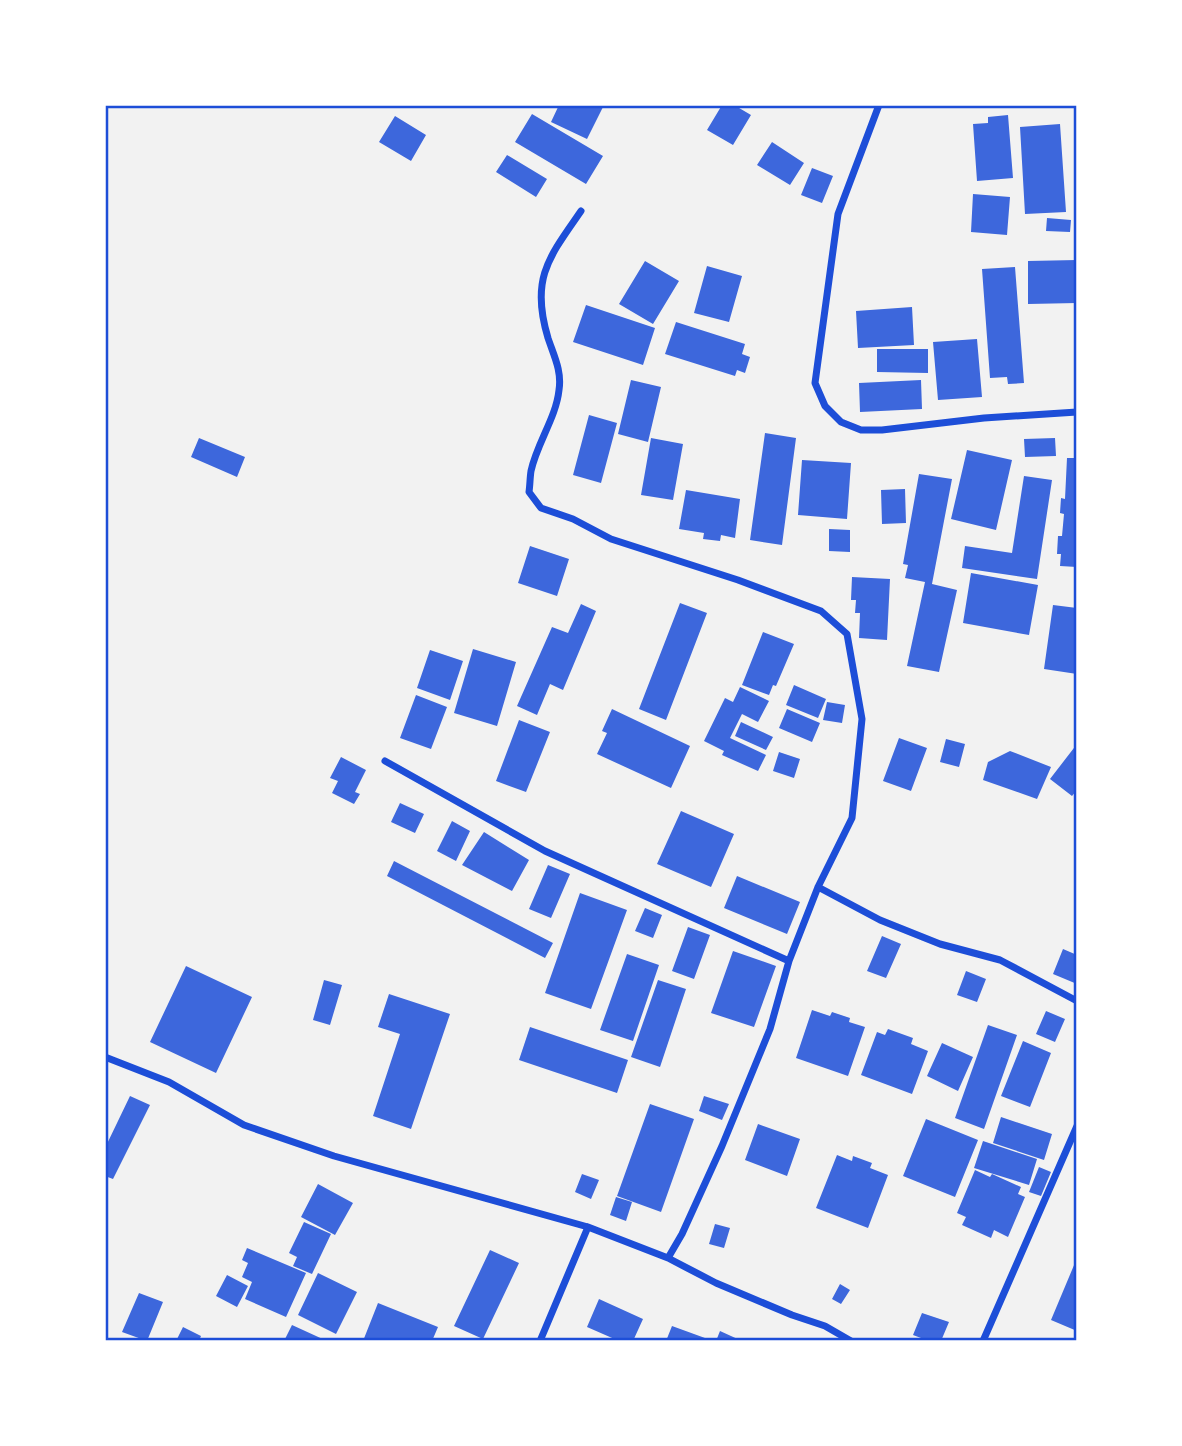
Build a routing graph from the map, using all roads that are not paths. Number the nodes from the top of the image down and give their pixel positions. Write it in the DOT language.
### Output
graph roads {
  1 [pos="879,105"];
  2 [pos="581,211"];
  3 [pos="1077,412"];
  4 [pos="385,761"];
  5 [pos="818,887"];
  6 [pos="789,961"];
  7 [pos="1077,1001"];
  8 [pos="105,1057"];
  9 [pos="1077,1126"];
  10 [pos="588,1227"];
  11 [pos="667,1258"];
  12 [pos="540,1341"];
  13 [pos="851,1341"];
  14 [pos="983,1341"];
  1 -- 3 [label="street"];
  2 -- 5 [label="street"];
  4 -- 6 [label="street"];
  5 -- 6 [label="street"];
  5 -- 7 [label="street"];
  6 -- 11 [label="street"];
  8 -- 10 [label="street"];
  9 -- 14 [label="street"];
  10 -- 11 [label="street"];
  10 -- 12 [label="street"];
  11 -- 13 [label="street"];
}
